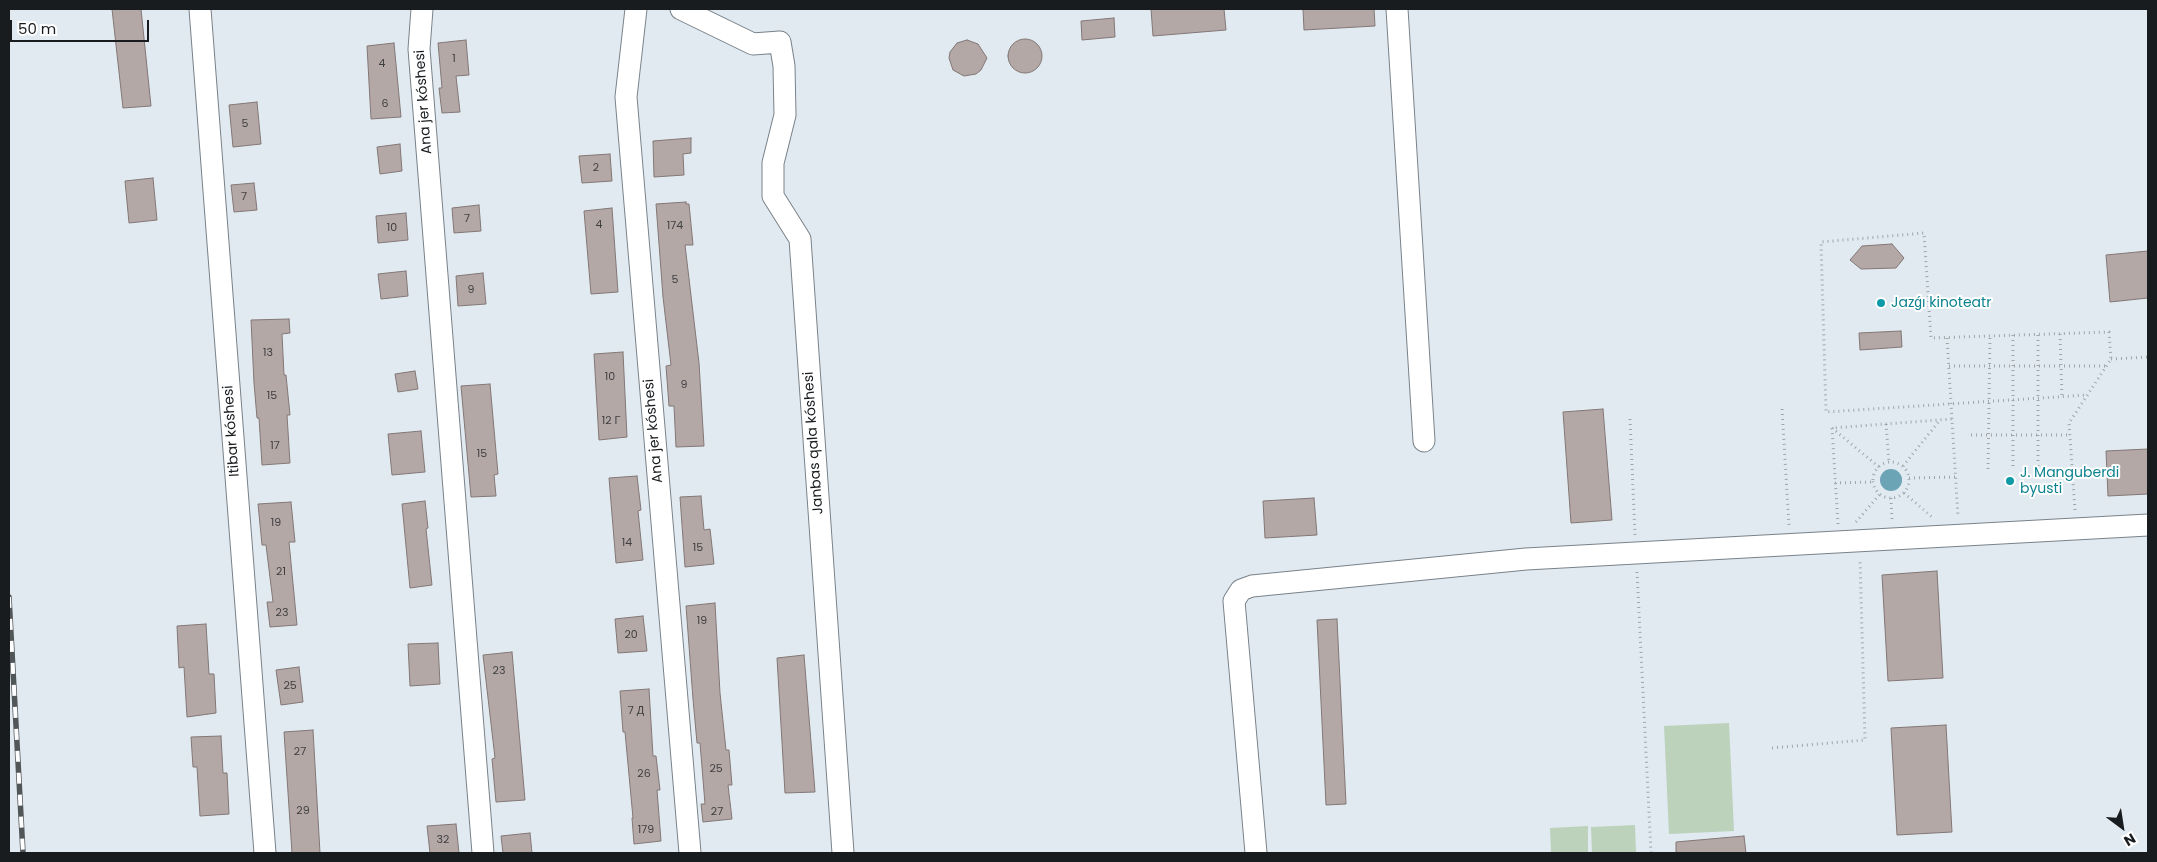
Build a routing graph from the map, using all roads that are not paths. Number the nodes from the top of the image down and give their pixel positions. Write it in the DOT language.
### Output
graph roads {
  1 [pos="200,9"];
  2 [pos="422,9"];
  3 [pos="636,9"];
  4 [pos="681,9"];
  5 [pos="1397,9"];
  6 [pos="1424,441"];
  7 [pos="2148,525"];
  8 [pos="265,853"];
  9 [pos="483,853"];
  10 [pos="690,853"];
  11 [pos="843,853"];
  12 [pos="1256,853"];
  1 -- 8 [label="street, Itibar kóshesi"];
  2 -- 9 [label="street, Ana jer kóshesi"];
  3 -- 10 [label="street, Ana jer kóshesi"];
  4 -- 11 [label="street, Janbas qala kóshesi"];
  5 -- 6 [label="street"];
  7 -- 12 [label="street"];
}
